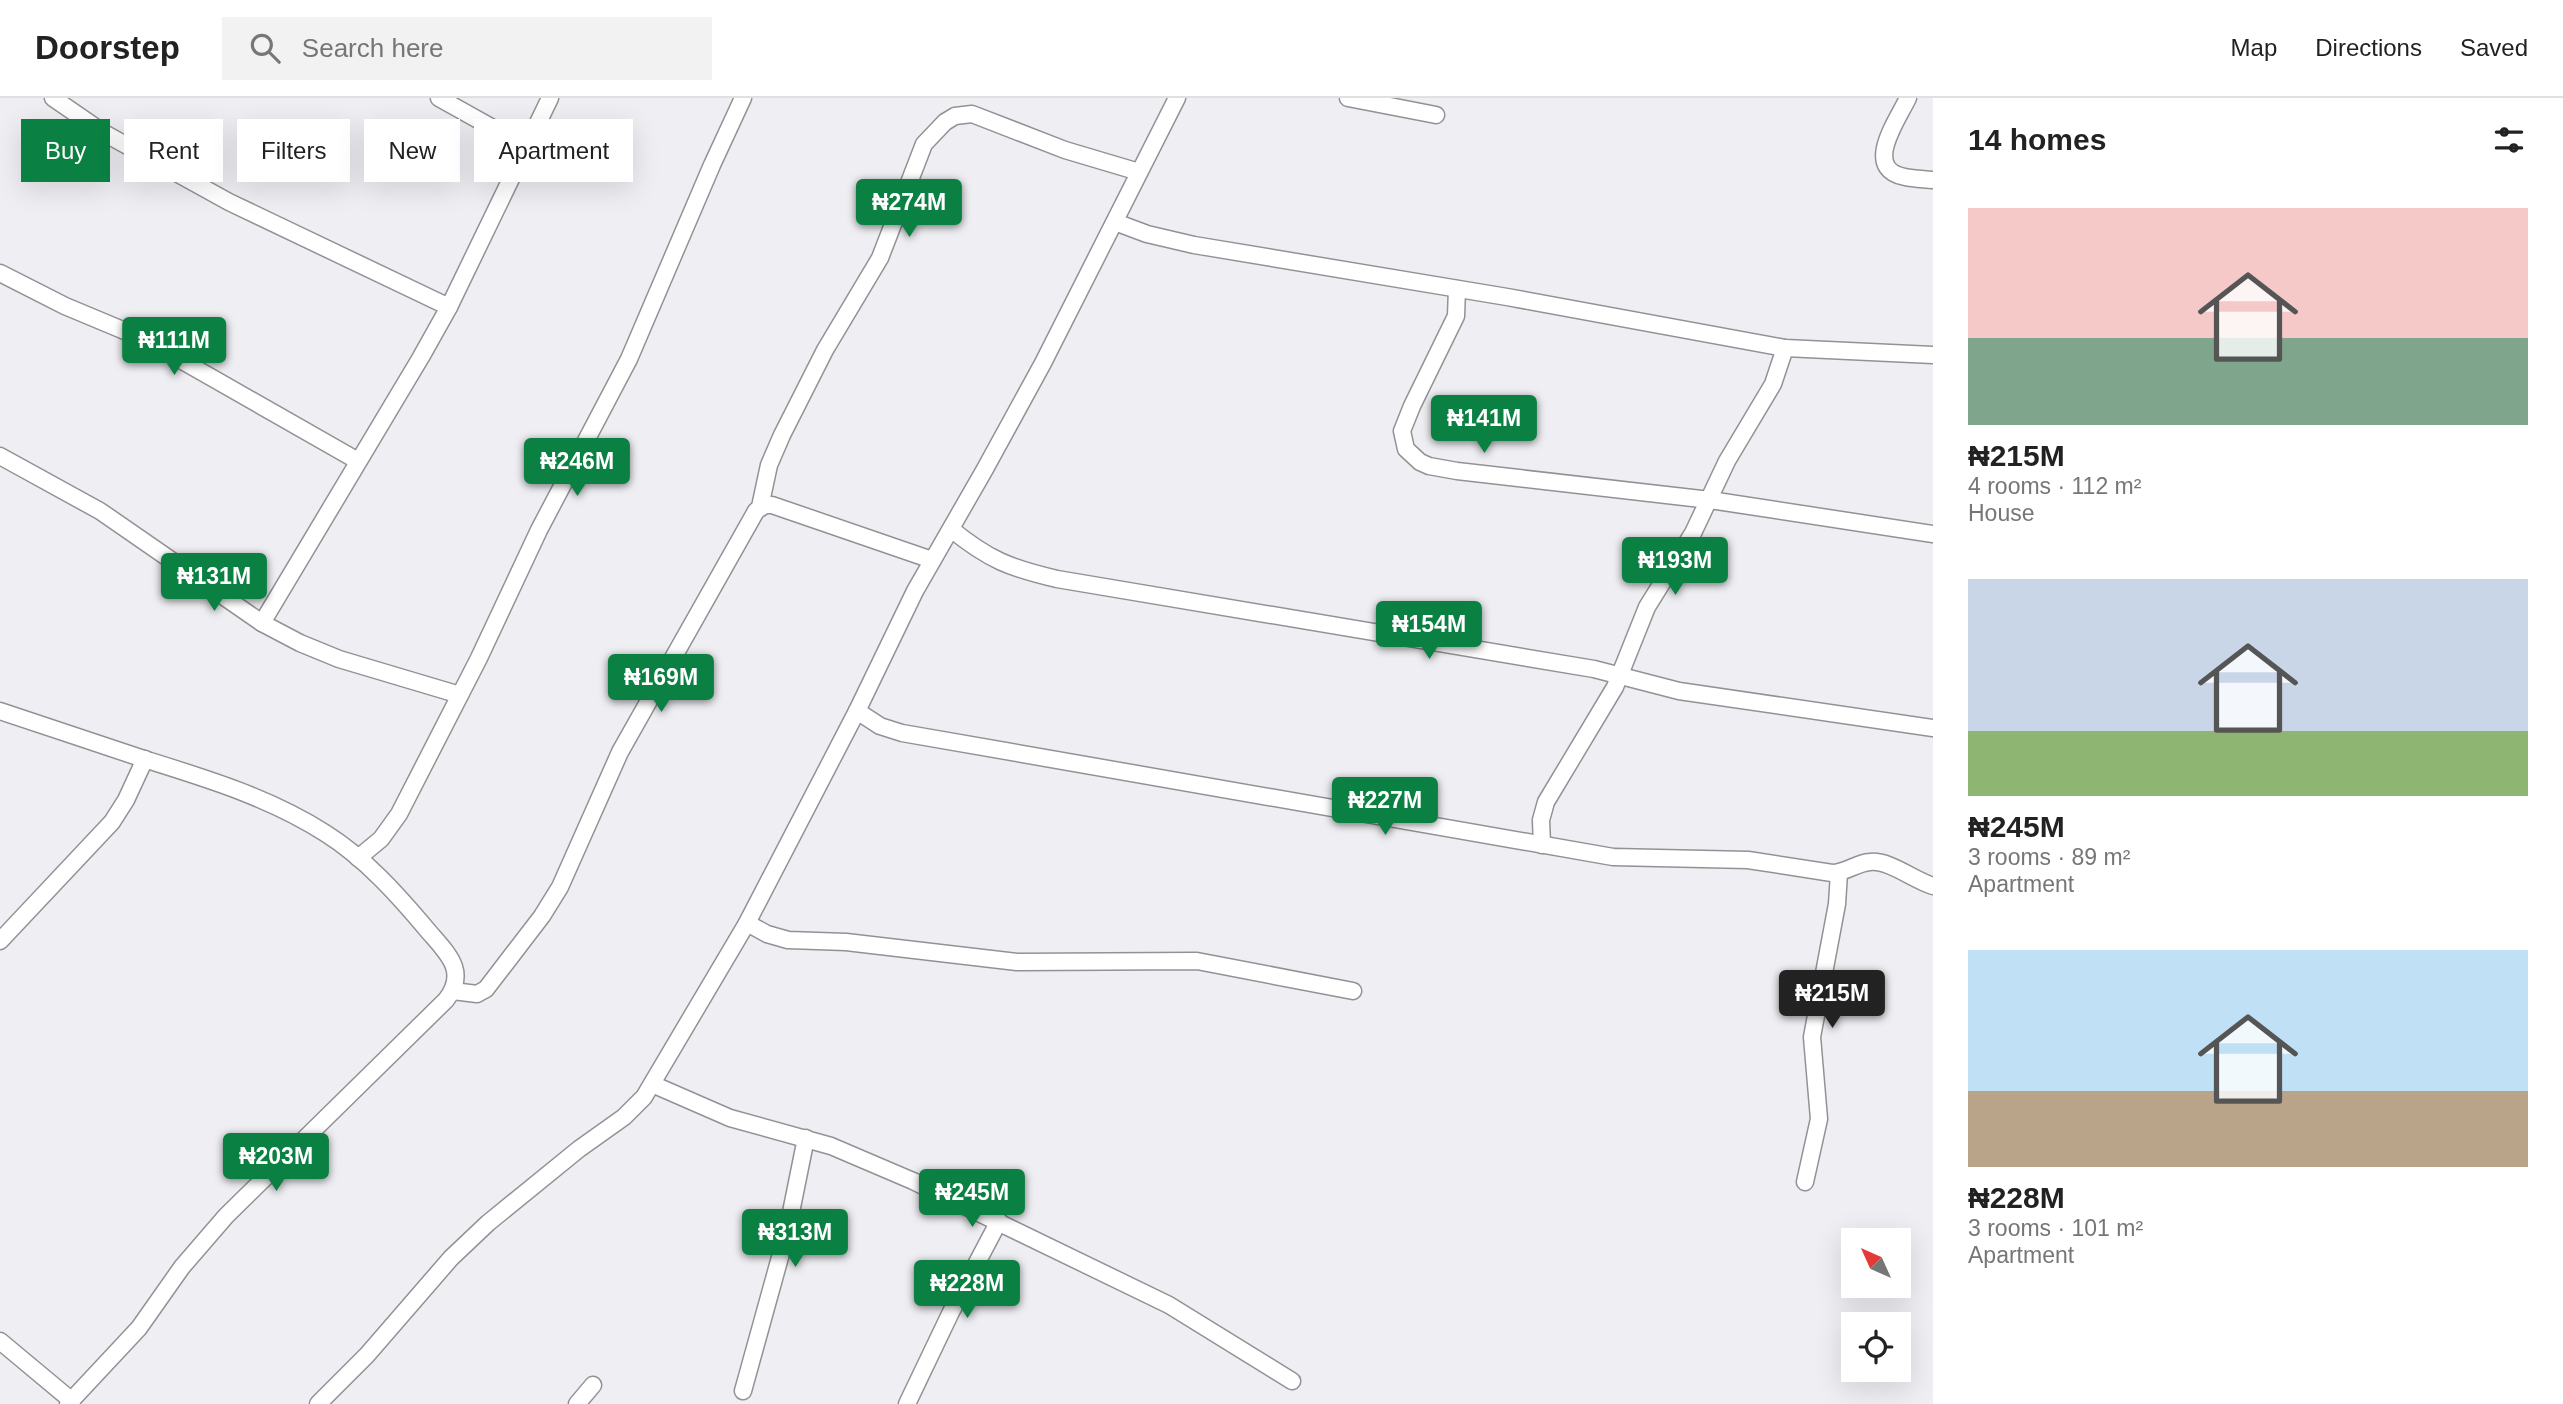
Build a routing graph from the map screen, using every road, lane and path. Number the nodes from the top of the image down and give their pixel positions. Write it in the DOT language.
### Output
graph roads {
  1 [pos="53,98"];
  2 [pos="439,98"];
  3 [pos="550,98"];
  4 [pos="743,98"];
  5 [pos="1177,98"];
  6 [pos="1348,98"];
  7 [pos="1908,98"];
  8 [pos="1436,115"];
  9 [pos="477,119"];
  10 [pos="539,119"];
  11 [pos="1139,172"];
  12 [pos="1933,180"];
  13 [pos="508,182"];
  14 [pos="1115,222"];
  15 [pos="0,273"];
  16 [pos="1457,289"];
  17 [pos="449,307"];
  18 [pos="1785,348"];
  19 [pos="1933,355"];
  20 [pos="0,456"];
  21 [pos="358,461"];
  22 [pos="1710,500"];
  23 [pos="760,507"];
  24 [pos="951,529"];
  25 [pos="1933,534"];
  26 [pos="932,560"];
  27 [pos="262,623"];
  28 [pos="1620,676"];
  29 [pos="460,695"];
  30 [pos="858,710"];
  31 [pos="0,711"];
  32 [pos="1933,728"];
  33 [pos="145,759"];
  34 [pos="1542,845"];
  35 [pos="358,858"];
  36 [pos="1839,873"];
  37 [pos="1933,886"];
  38 [pos="747,923"];
  39 [pos="0,940"];
  40 [pos="453,991"];
  41 [pos="1353,991"];
  42 [pos="652,1084"];
  43 [pos="806,1138"];
  44 [pos="1805,1182"];
  45 [pos="999,1221"];
  46 [pos="0,1341"];
  47 [pos="1292,1381"];
  48 [pos="593,1385"];
  49 [pos="743,1391"];
  50 [pos="70,1402"];
  51 [pos="318,1404"];
  52 [pos="577,1404"];
  53 [pos="907,1404"];
  1 -- 17 [label="street"];
  2 -- 9 [label="street"];
  3 -- 10 [label="street"];
  4 -- 29 [label="street"];
  5 -- 11 [label="street"];
  6 -- 8 [label="street"];
  7 -- 12 [label="street"];
  11 -- 14 [label="street"];
  11 -- 23 [label="street"];
  13 -- 17 [label="street"];
  14 -- 16 [label="street"];
  14 -- 24 [label="street"];
  15 -- 21 [label="street"];
  16 -- 18 [label="street"];
  16 -- 22 [label="street"];
  17 -- 21 [label="street"];
  18 -- 19 [label="street"];
  18 -- 22 [label="street"];
  20 -- 27 [label="street"];
  21 -- 27 [label="street"];
  22 -- 25 [label="street"];
  22 -- 28 [label="street"];
  23 -- 26 [label="street"];
  23 -- 40 [label="street"];
  24 -- 26 [label="street"];
  24 -- 28 [label="street"];
  26 -- 30 [label="street"];
  27 -- 29 [label="street"];
  28 -- 32 [label="street"];
  28 -- 34 [label="street"];
  29 -- 35 [label="street"];
  30 -- 34 [label="street"];
  30 -- 38 [label="street"];
  31 -- 33 [label="street"];
  33 -- 35 [label="street"];
  33 -- 39 [label="street"];
  34 -- 36 [label="street"];
  35 -- 40 [label="street"];
  36 -- 37 [label="street"];
  36 -- 44 [label="street"];
  38 -- 41 [label="street"];
  38 -- 42 [label="street"];
  40 -- 50 [label="street"];
  42 -- 43 [label="street"];
  42 -- 51 [label="street"];
  43 -- 45 [label="street"];
  43 -- 49 [label="street"];
  45 -- 47 [label="street"];
  45 -- 53 [label="street"];
  46 -- 50 [label="street"];
  48 -- 52 [label="street"];
}
